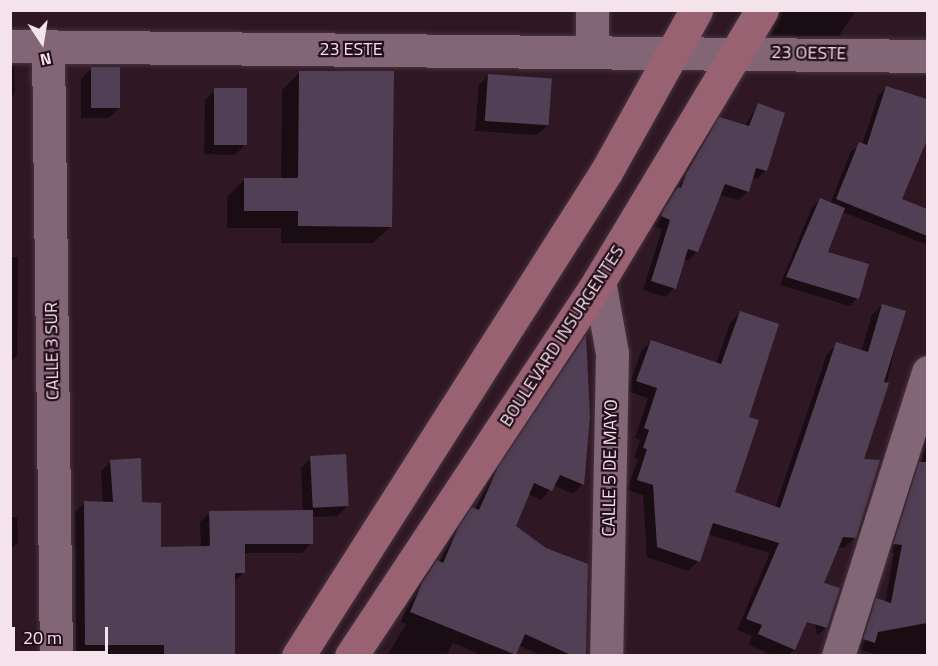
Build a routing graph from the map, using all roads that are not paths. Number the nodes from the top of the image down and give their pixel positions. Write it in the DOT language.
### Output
graph roads {
  1 [pos="592,10"];
  2 [pos="696,10"];
  3 [pos="762,10"];
  4 [pos="10,46"];
  5 [pos="48,47"];
  6 [pos="592,51"];
  7 [pos="681,52"];
  8 [pos="738,52"];
  9 [pos="927,56"];
  10 [pos="599,281"];
  11 [pos="927,372"];
  12 [pos="56,656"];
  13 [pos="298,656"];
  14 [pos="351,656"];
  15 [pos="606,656"];
  16 [pos="838,656"];
  1 -- 6 [label="street"];
  2 -- 7 [label="main road"];
  3 -- 8 [label="main road, BOULEVARD INSURGENTES"];
  4 -- 5 [label="street, 23 ESTE"];
  5 -- 6 [label="street, 23 ESTE"];
  5 -- 12 [label="street, CALLE 3 SUR"];
  6 -- 7 [label="street, 23 ESTE"];
  7 -- 8 [label="street, 23 OESTE"];
  7 -- 13 [label="main road"];
  8 -- 9 [label="street, 23 OESTE"];
  8 -- 10 [label="main road, BOULEVARD INSURGENTES"];
  10 -- 14 [label="main road, BOULEVARD INSURGENTES"];
  10 -- 15 [label="street, CALLE 5 DE MAYO"];
  11 -- 16 [label="street"];
}
